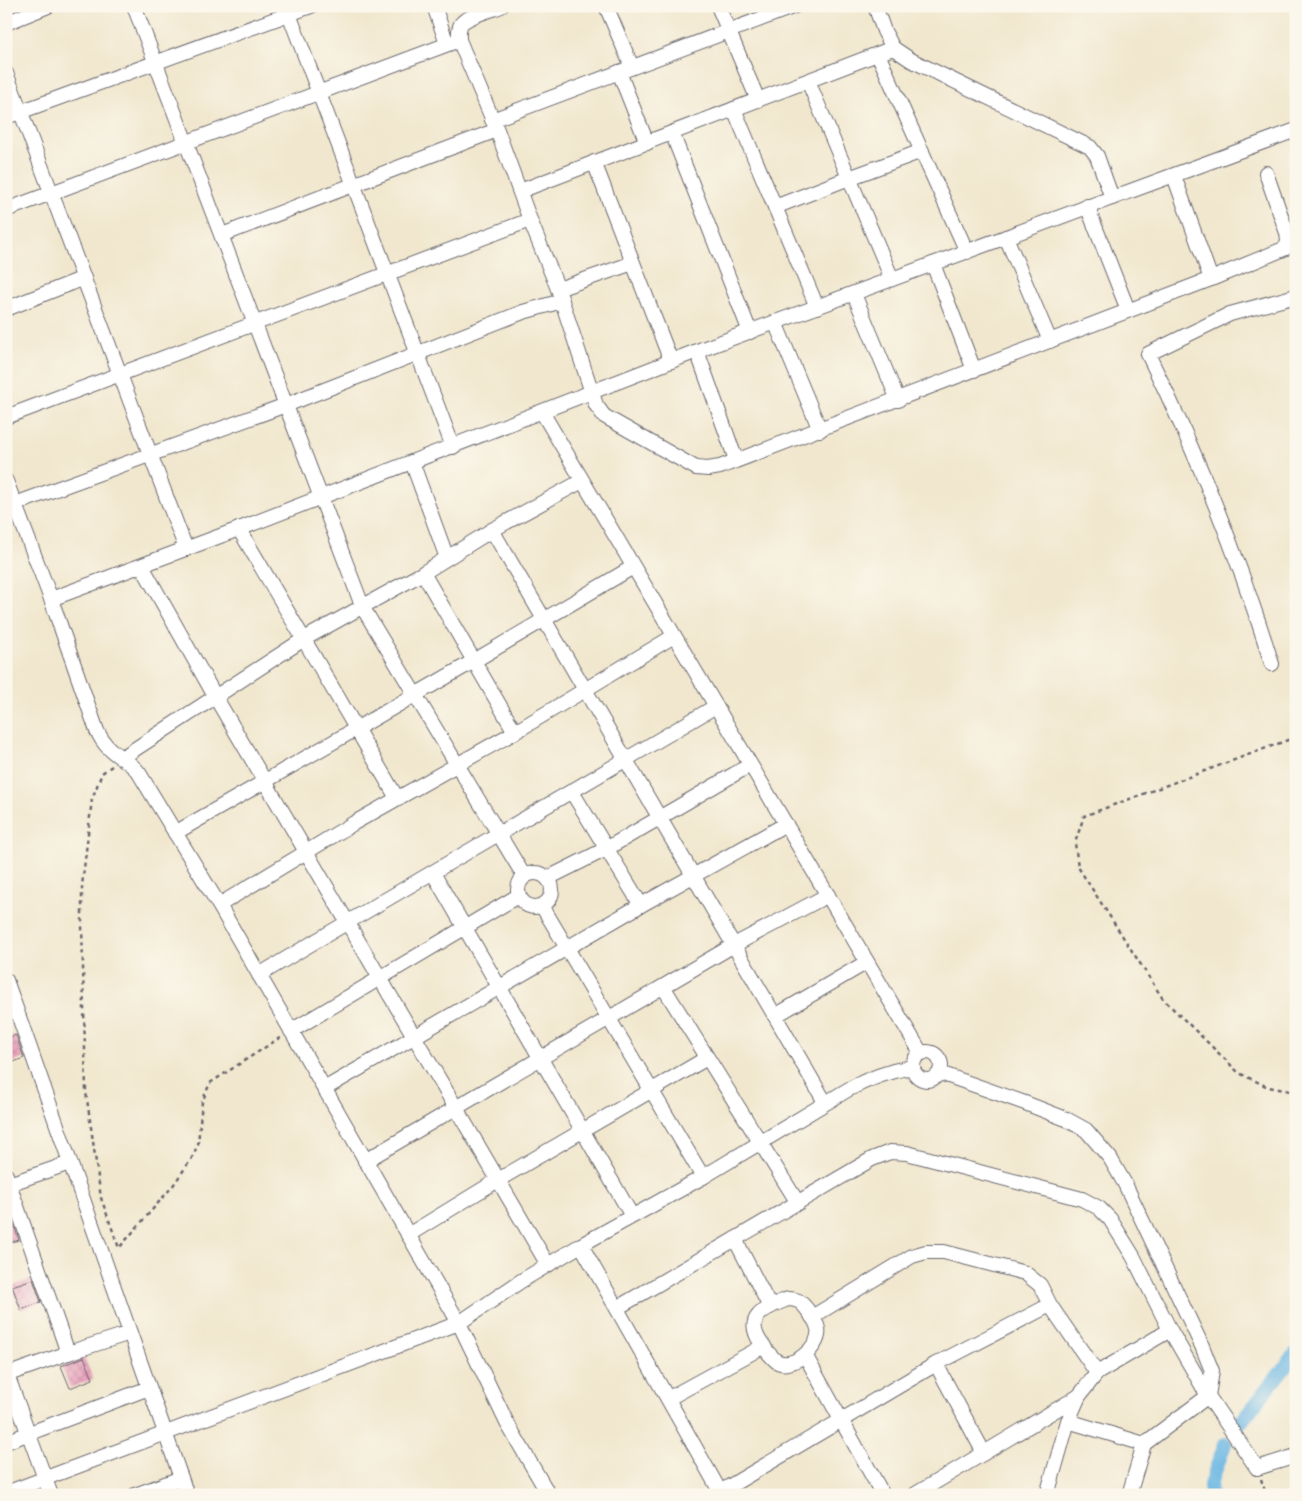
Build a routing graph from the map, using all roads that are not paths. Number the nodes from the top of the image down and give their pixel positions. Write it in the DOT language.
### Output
graph roads {
  1 [pos="48,6"];
  2 [pos="134,6"];
  3 [pos="311,6"];
  4 [pos="434,6"];
  5 [pos="501,6"];
  6 [pos="606,6"];
  7 [pos="718,6"];
  8 [pos="795,6"];
  9 [pos="875,6"];
  10 [pos="287,10"];
  11 [pos="6,23"];
  12 [pos="729,31"];
  13 [pos="453,42"];
  14 [pos="893,48"];
  15 [pos="878,54"];
  16 [pos="156,63"];
  17 [pos="626,70"];
  18 [pos="6,73"];
  19 [pos="808,81"];
  20 [pos="318,93"];
  21 [pos="758,100"];
  22 [pos="734,109"];
  23 [pos="21,112"];
  24 [pos="6,117"];
  25 [pos="495,125"];
  26 [pos="1296,130"];
  27 [pos="672,133"];
  28 [pos="186,142"];
  29 [pos="646,142"];
  30 [pos="922,152"];
  31 [pos="594,162"];
  32 [pos="1266,173"];
  33 [pos="1174,176"];
  34 [pos="849,178"];
  35 [pos="353,184"];
  36 [pos="520,191"];
  37 [pos="52,193"];
  38 [pos="1112,198"];
  39 [pos="1087,206"];
  40 [pos="775,207"];
  41 [pos="6,210"];
  42 [pos="530,220"];
  43 [pos="222,235"];
  44 [pos="1006,237"];
  45 [pos="967,252"];
  46 [pos="633,263"];
  47 [pos="933,264"];
  48 [pos="387,274"];
  49 [pos="84,278"];
  50 [pos="892,279"];
  51 [pos="1211,279"];
  52 [pos="854,294"];
  53 [pos="560,295"];
  54 [pos="1296,296"];
  55 [pos="817,307"];
  56 [pos="6,309"];
  57 [pos="1128,310"];
  58 [pos="775,322"];
  59 [pos="255,323"];
  60 [pos="750,332"];
  61 [pos="1050,341"];
  62 [pos="696,351"];
  63 [pos="417,354"];
  64 [pos="671,361"];
  65 [pos="974,370"];
  66 [pos="120,374"];
  67 [pos="592,392"];
  68 [pos="898,400"];
  69 [pos="286,405"];
  70 [pos="542,412"];
  71 [pos="6,417"];
  72 [pos="820,430"];
  73 [pos="453,447"];
  74 [pos="150,454"];
  75 [pos="736,460"];
  76 [pos="412,462"];
  77 [pos="6,481"];
  78 [pos="582,481"];
  79 [pos="321,497"];
  80 [pos="15,504"];
  81 [pos="239,529"];
  82 [pos="492,530"];
  83 [pos="186,548"];
  84 [pos="447,558"];
  85 [pos="142,566"];
  86 [pos="634,567"];
  87 [pos="423,573"];
  88 [pos="51,598"];
  89 [pos="363,608"];
  90 [pos="545,620"];
  91 [pos="674,636"];
  92 [pos="304,639"];
  93 [pos="474,661"];
  94 [pos="1272,664"];
  95 [pos="585,690"];
  96 [pos="415,694"];
  97 [pos="216,698"];
  98 [pos="716,706"];
  99 [pos="357,728"];
  100 [pos="516,732"];
  101 [pos="123,758"];
  102 [pos="626,760"];
  103 [pos="458,765"];
  104 [pos="750,765"];
  105 [pos="265,782"];
  106 [pos="572,792"];
  107 [pos="398,798"];
  108 [pos="660,818"];
  109 [pos="786,824"];
  110 [pos="175,833"];
  111 [pos="500,835"];
  112 [pos="606,848"];
  113 [pos="306,852"];
  114 [pos="433,873"];
  115 [pos="524,876"];
  116 [pos="694,876"];
  117 [pos="548,878"];
  118 [pos="518,896"];
  119 [pos="828,896"];
  120 [pos="219,905"];
  121 [pos="641,905"];
  122 [pos="542,906"];
  123 [pos="347,922"];
  124 [pos="465,927"];
  125 [pos="734,945"];
  126 [pos="567,948"];
  127 [pos="867,962"];
  128 [pos="259,975"];
  129 [pos="380,977"];
  130 [pos="6,980"];
  131 [pos="500,987"];
  132 [pos="664,988"];
  133 [pos="775,1016"];
  134 [pos="608,1018"];
  135 [pos="291,1031"];
  136 [pos="414,1036"];
  137 [pos="921,1053"];
  138 [pos="541,1058"];
  139 [pos="707,1058"];
  140 [pos="912,1067"];
  141 [pos="940,1073"];
  142 [pos="324,1089"];
  143 [pos="651,1090"];
  144 [pos="825,1102"];
  145 [pos="456,1108"];
  146 [pos="582,1130"];
  147 [pos="760,1143"];
  148 [pos="365,1161"];
  149 [pos="70,1163"];
  150 [pos="703,1177"];
  151 [pos="498,1180"];
  152 [pos="7,1182"];
  153 [pos="798,1203"];
  154 [pos="632,1216"];
  155 [pos="408,1235"];
  156 [pos="735,1239"];
  157 [pos="581,1245"];
  158 [pos="548,1265"];
  159 [pos="1050,1305"];
  160 [pos="770,1307"];
  161 [pos="617,1308"];
  162 [pos="812,1317"];
  163 [pos="459,1323"];
  164 [pos="1170,1330"];
  165 [pos="130,1333"];
  166 [pos="764,1346"];
  167 [pos="68,1353"];
  168 [pos="806,1355"];
  169 [pos="936,1364"];
  170 [pos="1097,1373"];
  171 [pos="7,1374"];
  172 [pos="149,1388"];
  173 [pos="1079,1396"];
  174 [pos="1208,1396"];
  175 [pos="668,1398"];
  176 [pos="842,1421"];
  177 [pos="1068,1421"];
  178 [pos="29,1433"];
  179 [pos="166,1434"];
  180 [pos="6,1442"];
  181 [pos="1144,1444"];
  182 [pos="984,1453"];
  183 [pos="1296,1456"];
  184 [pos="180,1478"];
  185 [pos="46,1479"];
  186 [pos="6,1493"];
  187 [pos="719,1494"];
  188 [pos="51,1495"];
  189 [pos="135,1495"];
  190 [pos="187,1495"];
  191 [pos="549,1495"];
  192 [pos="884,1495"];
  193 [pos="914,1495"];
  194 [pos="1047,1495"];
  195 [pos="1129,1495"];
  1 -- 11 [label="street"];
  2 -- 16 [label="street"];
  3 -- 10 [label="street"];
  4 -- 13 [label="street"];
  5 -- 13 [label="street"];
  6 -- 17 [label="street"];
  7 -- 12 [label="street"];
  8 -- 12 [label="street"];
  9 -- 14 [label="street"];
  10 -- 16 [label="street"];
  10 -- 20 [label="street"];
  12 -- 17 [label="street"];
  12 -- 21 [label="street"];
  13 -- 20 [label="street"];
  13 -- 25 [label="street"];
  14 -- 15 [label="street"];
  14 -- 38 [label="street"];
  15 -- 19 [label="street"];
  15 -- 30 [label="street"];
  16 -- 23 [label="street"];
  16 -- 28 [label="street"];
  17 -- 25 [label="street"];
  17 -- 29 [label="street"];
  18 -- 23 [label="street"];
  19 -- 21 [label="street"];
  19 -- 34 [label="street"];
  20 -- 28 [label="street"];
  20 -- 35 [label="street"];
  21 -- 22 [label="street"];
  22 -- 27 [label="street"];
  22 -- 40 [label="street"];
  23 -- 24 [label="street"];
  23 -- 37 [label="street"];
  25 -- 35 [label="street"];
  25 -- 36 [label="street"];
  26 -- 33 [label="street"];
  27 -- 29 [label="street"];
  27 -- 60 [label="street"];
  28 -- 37 [label="street"];
  28 -- 43 [label="street"];
  29 -- 31 [label="street"];
  30 -- 34 [label="street"];
  30 -- 45 [label="street"];
  31 -- 36 [label="street"];
  31 -- 46 [label="street"];
  32 -- 51 [label="street"];
  33 -- 38 [label="street"];
  33 -- 51 [label="street"];
  34 -- 40 [label="street"];
  34 -- 50 [label="street"];
  35 -- 43 [label="street"];
  35 -- 48 [label="street"];
  36 -- 42 [label="street"];
  37 -- 41 [label="street"];
  37 -- 49 [label="street"];
  38 -- 39 [label="street"];
  39 -- 44 [label="street"];
  39 -- 57 [label="street"];
  40 -- 55 [label="street"];
  42 -- 48 [label="street"];
  42 -- 53 [label="street"];
  43 -- 59 [label="street"];
  44 -- 45 [label="street"];
  44 -- 61 [label="street"];
  45 -- 47 [label="street"];
  46 -- 53 [label="street"];
  46 -- 64 [label="street"];
  47 -- 50 [label="street"];
  47 -- 65 [label="street"];
  48 -- 59 [label="street"];
  48 -- 63 [label="street"];
  49 -- 56 [label="street"];
  49 -- 66 [label="street"];
  50 -- 52 [label="street"];
  51 -- 57 [label="street"];
  52 -- 55 [label="street"];
  52 -- 68 [label="street"];
  53 -- 63 [label="street"];
  53 -- 67 [label="street"];
  54 -- 94 [label="street"];
  55 -- 58 [label="street"];
  57 -- 61 [label="street"];
  58 -- 60 [label="street"];
  58 -- 72 [label="street"];
  59 -- 66 [label="street"];
  59 -- 69 [label="street"];
  60 -- 62 [label="street"];
  61 -- 65 [label="street"];
  62 -- 64 [label="street"];
  62 -- 75 [label="street"];
  63 -- 69 [label="street"];
  63 -- 73 [label="street"];
  64 -- 67 [label="street"];
  65 -- 68 [label="street"];
  66 -- 71 [label="street"];
  66 -- 74 [label="street"];
  67 -- 70 [label="street"];
  67 -- 75 [label="street"];
  68 -- 72 [label="street"];
  69 -- 74 [label="street"];
  69 -- 79 [label="street"];
  70 -- 73 [label="street"];
  70 -- 78 [label="street"];
  72 -- 75 [label="street"];
  73 -- 76 [label="street"];
  74 -- 80 [label="street"];
  74 -- 83 [label="street"];
  76 -- 79 [label="street"];
  76 -- 84 [label="street"];
  77 -- 80 [label="street"];
  78 -- 82 [label="street"];
  78 -- 86 [label="street"];
  79 -- 81 [label="street"];
  79 -- 89 [label="street"];
  80 -- 88 [label="street"];
  81 -- 83 [label="street"];
  81 -- 92 [label="street"];
  82 -- 84 [label="street"];
  82 -- 90 [label="street"];
  83 -- 85 [label="street"];
  84 -- 87 [label="street"];
  85 -- 88 [label="street"];
  85 -- 97 [label="street"];
  86 -- 90 [label="street"];
  86 -- 91 [label="street"];
  87 -- 89 [label="street"];
  87 -- 93 [label="street"];
  88 -- 101 [label="street"];
  89 -- 92 [label="street"];
  89 -- 96 [label="street"];
  90 -- 93 [label="street"];
  90 -- 95 [label="street"];
  91 -- 95 [label="street"];
  91 -- 98 [label="street"];
  92 -- 97 [label="street"];
  92 -- 99 [label="street"];
  93 -- 96 [label="street"];
  93 -- 100 [label="street"];
  95 -- 100 [label="street"];
  95 -- 102 [label="street"];
  96 -- 99 [label="street"];
  96 -- 103 [label="street"];
  97 -- 101 [label="street"];
  97 -- 105 [label="street"];
  98 -- 102 [label="street"];
  98 -- 104 [label="street"];
  99 -- 105 [label="street"];
  99 -- 107 [label="street"];
  100 -- 103 [label="street"];
  101 -- 110 [label="street"];
  102 -- 106 [label="street"];
  102 -- 108 [label="street"];
  103 -- 107 [label="street"];
  103 -- 111 [label="street"];
  104 -- 108 [label="street"];
  104 -- 109 [label="street"];
  105 -- 110 [label="street"];
  105 -- 113 [label="street"];
  106 -- 111 [label="street"];
  106 -- 112 [label="street"];
  107 -- 113 [label="street"];
  108 -- 112 [label="street"];
  108 -- 116 [label="street"];
  109 -- 116 [label="street"];
  109 -- 119 [label="street"];
  110 -- 120 [label="street"];
  111 -- 114 [label="street"];
  111 -- 115 [label="street"];
  112 -- 117 [label="street"];
  112 -- 121 [label="street"];
  113 -- 120 [label="street"];
  113 -- 123 [label="street"];
  114 -- 123 [label="street"];
  114 -- 124 [label="street"];
  115 -- 117 [label="street"];
  115 -- 118 [label="street"];
  116 -- 121 [label="street"];
  116 -- 125 [label="street"];
  117 -- 122 [label="street"];
  118 -- 122 [label="street"];
  118 -- 124 [label="street"];
  119 -- 125 [label="street"];
  119 -- 127 [label="street"];
  120 -- 128 [label="street"];
  121 -- 126 [label="street"];
  122 -- 126 [label="street"];
  123 -- 128 [label="street"];
  123 -- 129 [label="street"];
  124 -- 129 [label="street"];
  124 -- 131 [label="street"];
  125 -- 132 [label="street"];
  125 -- 133 [label="street"];
  126 -- 131 [label="street"];
  126 -- 134 [label="street"];
  127 -- 133 [label="street"];
  127 -- 137 [label="street"];
  128 -- 135 [label="street"];
  129 -- 135 [label="street"];
  129 -- 136 [label="street"];
  130 -- 149 [label="street"];
  131 -- 136 [label="street"];
  131 -- 138 [label="street"];
  132 -- 134 [label="street"];
  132 -- 139 [label="street"];
  133 -- 144 [label="street"];
  134 -- 138 [label="street"];
  134 -- 143 [label="street"];
  135 -- 142 [label="street"];
  136 -- 142 [label="street"];
  136 -- 145 [label="street"];
  137 -- 140 [label="street"];
  137 -- 141 [label="street"];
  138 -- 145 [label="street"];
  138 -- 146 [label="street"];
  139 -- 143 [label="street"];
  139 -- 147 [label="street"];
  140 -- 141 [label="street"];
  140 -- 144 [label="street"];
  141 -- 174 [label="street"];
  142 -- 148 [label="street"];
  143 -- 146 [label="street"];
  143 -- 150 [label="street"];
  144 -- 147 [label="street"];
  145 -- 148 [label="street"];
  145 -- 151 [label="street"];
  146 -- 151 [label="street"];
  146 -- 154 [label="street"];
  147 -- 150 [label="street"];
  147 -- 153 [label="street"];
  148 -- 155 [label="street"];
  149 -- 152 [label="street"];
  149 -- 165 [label="street"];
  150 -- 154 [label="street"];
  151 -- 155 [label="street"];
  151 -- 158 [label="street"];
  152 -- 167 [label="street"];
  153 -- 156 [label="street"];
  153 -- 164 [label="street"];
  154 -- 157 [label="street"];
  155 -- 163 [label="street"];
  156 -- 160 [label="street"];
  156 -- 161 [label="street"];
  157 -- 158 [label="street"];
  157 -- 161 [label="street"];
  158 -- 163 [label="street"];
  159 -- 162 [label="street"];
  159 -- 169 [label="street"];
  159 -- 170 [label="street"];
  160 -- 162 [label="street"];
  160 -- 166 [label="street"];
  161 -- 175 [label="street"];
  162 -- 168 [label="street"];
  163 -- 179 [label="street"];
  163 -- 191 [label="street"];
  164 -- 170 [label="street"];
  164 -- 174 [label="street"];
  165 -- 167 [label="street"];
  165 -- 172 [label="street"];
  166 -- 168 [label="street"];
  166 -- 175 [label="street"];
  167 -- 171 [label="street"];
  168 -- 176 [label="street"];
  169 -- 176 [label="street"];
  169 -- 182 [label="street"];
  170 -- 173 [label="street"];
  171 -- 178 [label="street"];
  172 -- 178 [label="street"];
  172 -- 179 [label="street"];
  173 -- 177 [label="street"];
  173 -- 182 [label="street"];
  174 -- 181 [label="street"];
  174 -- 183 [label="street"];
  175 -- 187 [label="street"];
  176 -- 187 [label="street"];
  176 -- 192 [label="street"];
  177 -- 181 [label="street"];
  177 -- 194 [label="street"];
  178 -- 180 [label="street"];
  178 -- 185 [label="street"];
  179 -- 184 [label="street"];
  179 -- 185 [label="street"];
  181 -- 195 [label="street"];
  182 -- 193 [label="street"];
  184 -- 189 [label="street"];
  184 -- 190 [label="street"];
  185 -- 186 [label="street"];
  185 -- 188 [label="street"];
}
